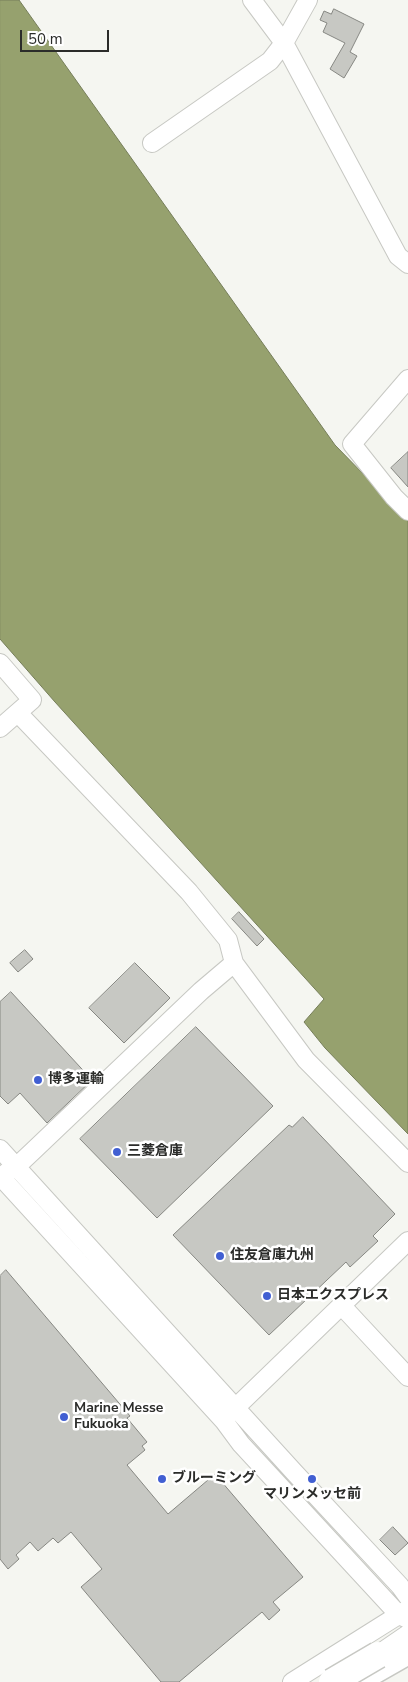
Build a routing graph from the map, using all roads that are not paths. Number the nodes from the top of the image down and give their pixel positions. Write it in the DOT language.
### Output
graph roads {
  1 [pos="252,0"];
  2 [pos="308,0"];
  3 [pos="284,43"];
  4 [pos="152,144"];
  5 [pos="408,264"];
  6 [pos="408,379"];
  7 [pos="408,511"];
  8 [pos="0,663"];
  9 [pos="18,713"];
  10 [pos="0,728"];
  11 [pos="234,962"];
  12 [pos="0,1150"];
  13 [pos="408,1163"];
  14 [pos="16,1166"];
  15 [pos="0,1176"];
  16 [pos="408,1241"];
  17 [pos="341,1305"];
  18 [pos="408,1377"];
  19 [pos="236,1406"];
  20 [pos="224,1421"];
  21 [pos="408,1597"];
  22 [pos="406,1625"];
  23 [pos="408,1634"];
  24 [pos="408,1651"];
  25 [pos="292,1682"];
  26 [pos="332,1682"];
  27 [pos="336,1682"];
  28 [pos="355,1682"];
  1 -- 3 [label="street"];
  2 -- 3 [label="street"];
  3 -- 4 [label="street"];
  3 -- 5 [label="street"];
  6 -- 7 [label="street"];
  8 -- 9 [label="street"];
  9 -- 10 [label="street"];
  9 -- 11 [label="street"];
  11 -- 13 [label="street"];
  11 -- 14 [label="street"];
  12 -- 14 [label="street"];
  14 -- 15 [label="street"];
  14 -- 19 [label="street"];
  15 -- 20 [label="street"];
  16 -- 17 [label="street"];
  17 -- 18 [label="street"];
  17 -- 19 [label="street"];
  19 -- 20 [label="street"];
  19 -- 21 [label="street"];
  20 -- 22 [label="street"];
  22 -- 25 [label="street"];
  22 -- 26 [label="highway, bridge"];
  23 -- 27 [label="street"];
  24 -- 28 [label="highway"];
}
